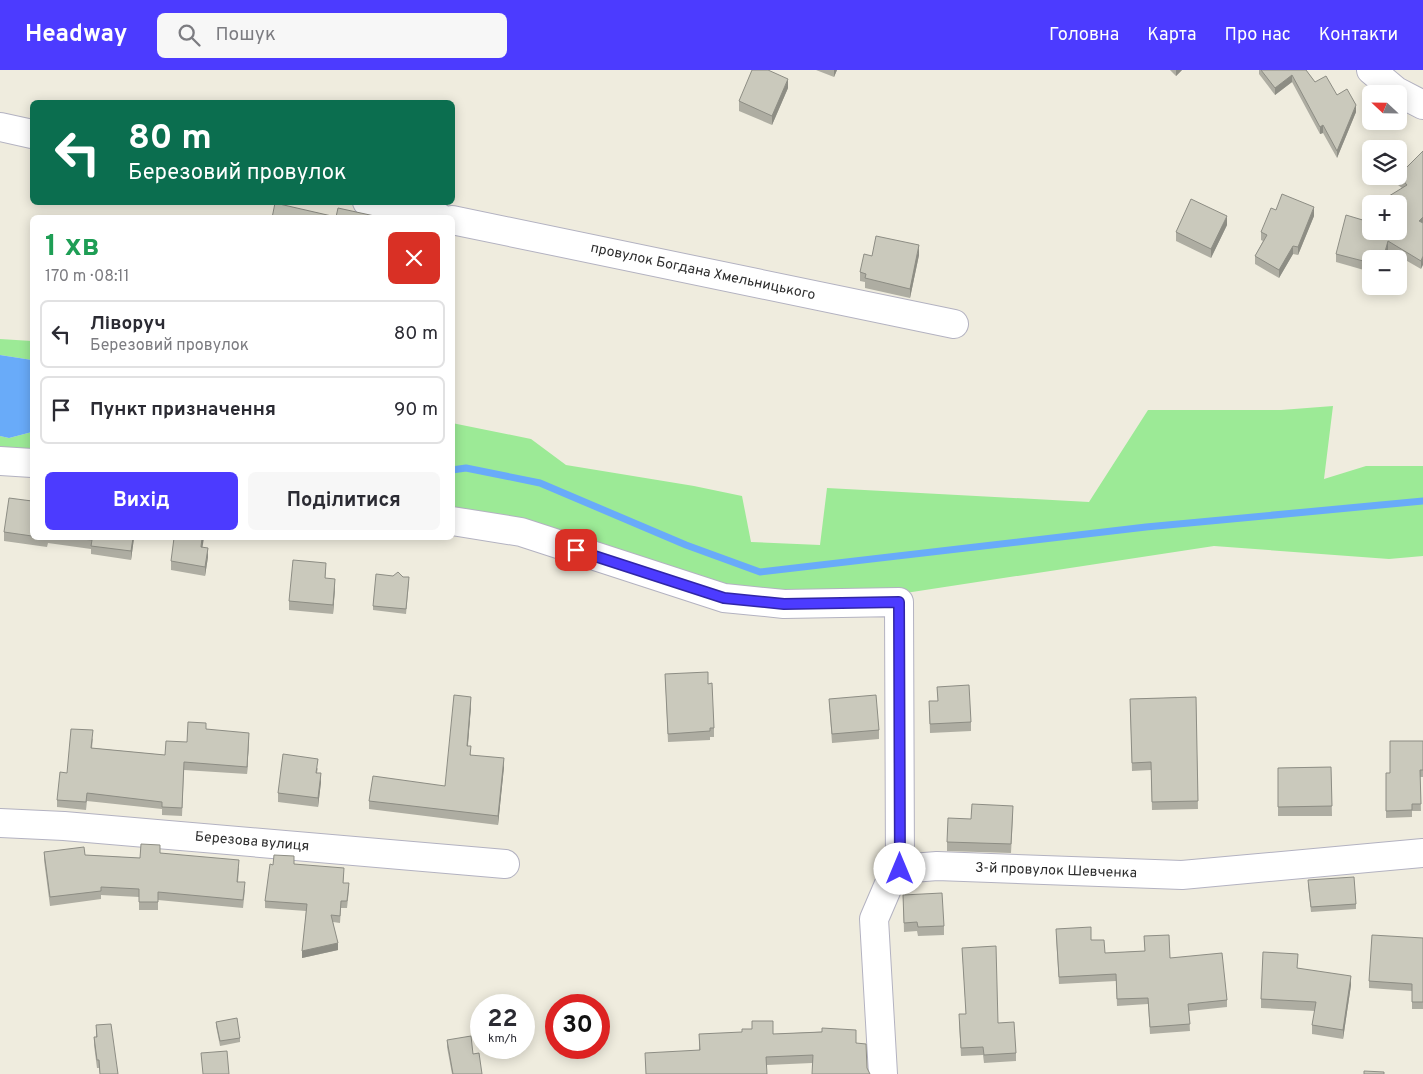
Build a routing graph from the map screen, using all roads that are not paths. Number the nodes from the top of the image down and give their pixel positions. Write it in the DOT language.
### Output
graph roads {
  1 [pos="1371,70"];
  2 [pos="1423,105"];
  3 [pos="0,127"];
  4 [pos="30,134"];
  5 [pos="381,205"];
  6 [pos="426,215"];
  7 [pos="455,221"];
  8 [pos="954,324"];
  9 [pos="0,461"];
  10 [pos="30,464"];
  11 [pos="455,521"];
  12 [pos="0,823"];
  13 [pos="1423,853"];
  14 [pos="505,864"];
  15 [pos="900,869"];
  16 [pos="883,1074"];
  1 -- 2 [label="street"];
  3 -- 4 [label="street"];
  5 -- 6 [label="street"];
  7 -- 8 [label="street, провулок Богдана Хмельницького"];
  9 -- 10 [label="street"];
  11 -- 15 [label="street"];
  12 -- 14 [label="street, Березова вулиця"];
  13 -- 15 [label="street, 3-й провулок Шевченка"];
  15 -- 16 [label="street"];
}
